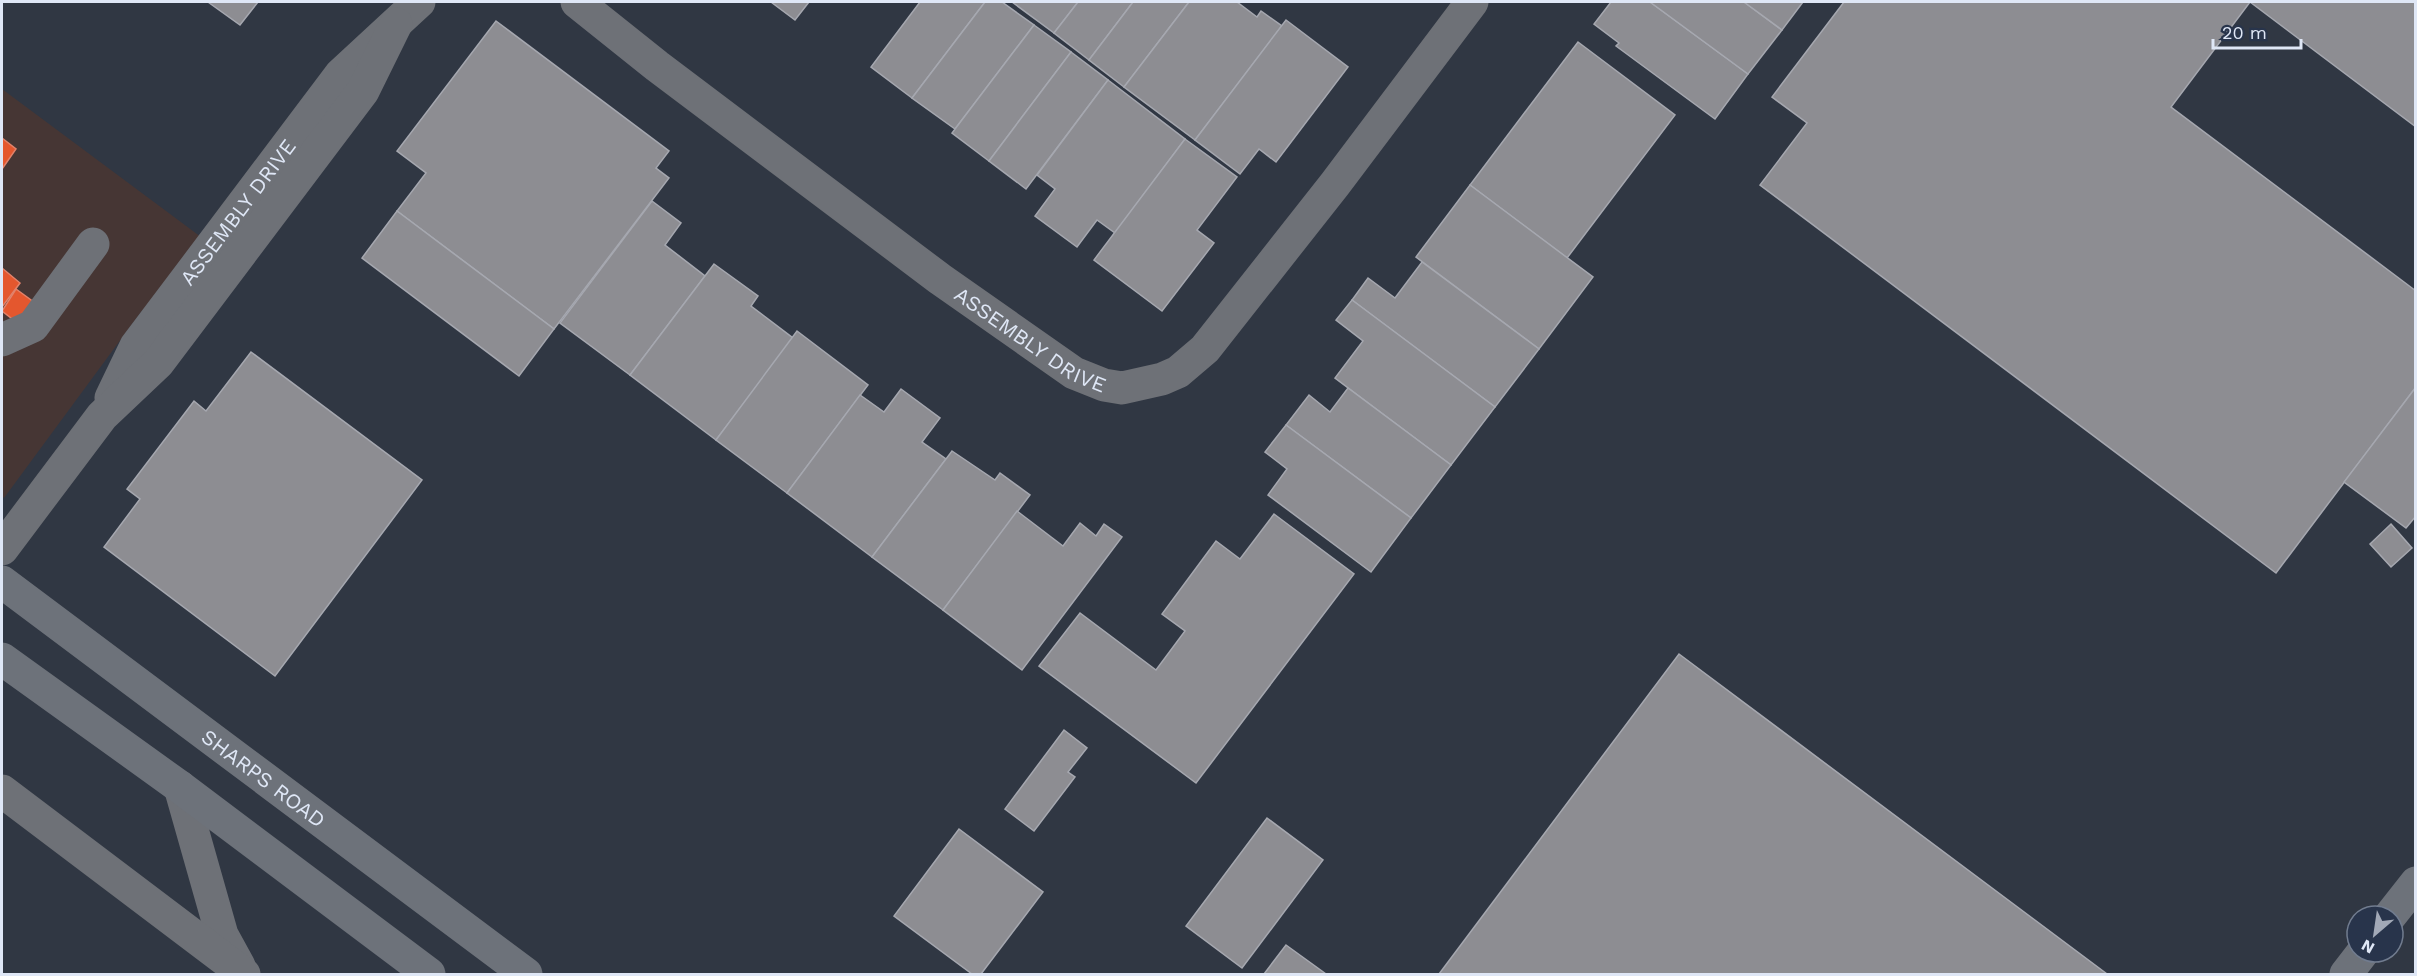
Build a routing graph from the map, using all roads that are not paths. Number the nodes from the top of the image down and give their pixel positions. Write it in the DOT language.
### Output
graph roads {
  1 [pos="419,2"];
  2 [pos="577,2"];
  3 [pos="1466,4"];
  4 [pos="2,332"];
  5 [pos="2,340"];
  6 [pos="2,549"];
  7 [pos="2,582"];
  8 [pos="2,659"];
  9 [pos="180,787"];
  10 [pos="2,791"];
  11 [pos="2415,882"];
  12 [pos="2399,904"];
  13 [pos="243,974"];
  14 [pos="429,975"];
  15 [pos="526,975"];
  1 -- 6 [label="street, ASSEMBLY DRIVE"];
  2 -- 3 [label="street, ASSEMBLY DRIVE"];
  4 -- 5 [label="street"];
  7 -- 15 [label="main road, SHARPS ROAD"];
  8 -- 9 [label="main road"];
  9 -- 13 [label="street"];
  9 -- 14 [label="main road"];
  10 -- 13 [label="street"];
  11 -- 12 [label="main road"];
}
